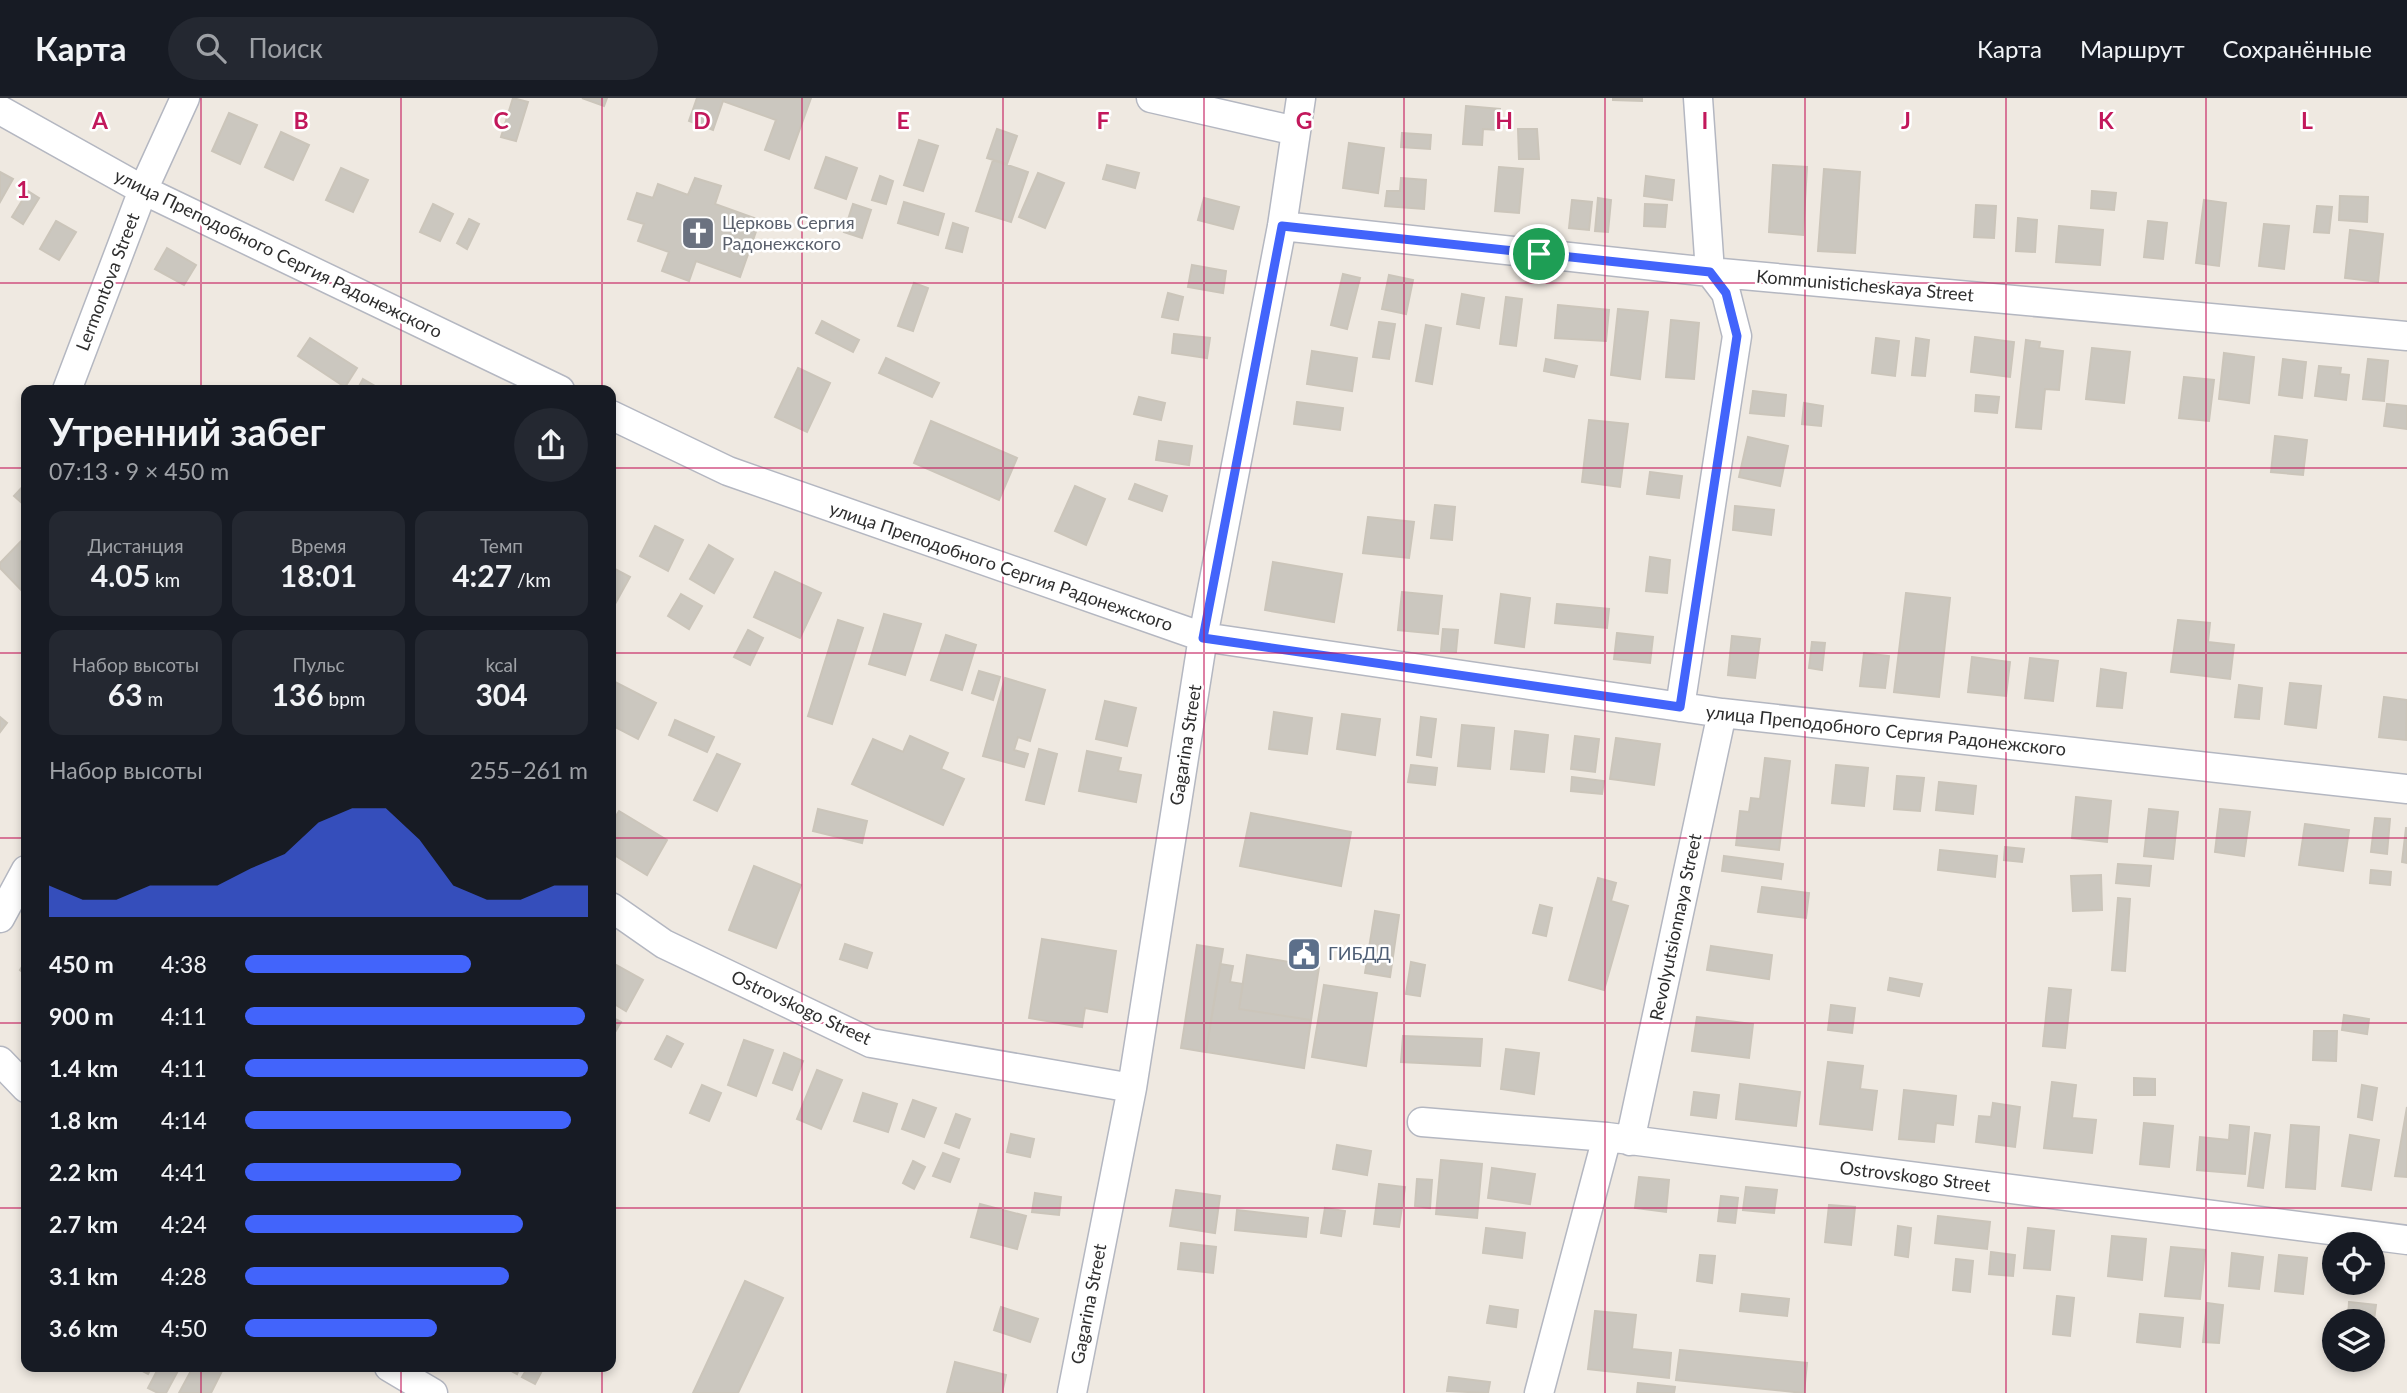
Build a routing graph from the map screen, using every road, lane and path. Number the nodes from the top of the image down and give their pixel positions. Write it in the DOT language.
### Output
graph roads {
  1 [pos="185,98"];
  2 [pos="1151,98"];
  3 [pos="1301,98"];
  4 [pos="1698,98"];
  5 [pos="0,110"];
  6 [pos="1296,131"];
  7 [pos="143,190"];
  8 [pos="1282,226"];
  9 [pos="1710,272"];
  10 [pos="2407,336"];
  11 [pos="69,385"];
  12 [pos="550,385"];
  13 [pos="616,417"];
  14 [pos="1203,638"];
  15 [pos="1680,707"];
  16 [pos="1722,713"];
  17 [pos="2407,789"];
  18 [pos="21,879"];
  19 [pos="616,910"];
  20 [pos="0,918"];
  21 [pos="0,1060"];
  22 [pos="21,1083"];
  23 [pos="1132,1088"];
  24 [pos="1422,1122"];
  25 [pos="1618,1139"];
  26 [pos="2407,1240"];
  27 [pos="397,1372"];
  28 [pos="433,1393"];
  29 [pos="1072,1393"];
  30 [pos="1539,1393"];
  1 -- 7 [label="street, Lermontova Street"];
  2 -- 6 [label="street"];
  3 -- 6 [label="street, Gagarina Street"];
  4 -- 9 [label="street"];
  5 -- 7 [label="street, улица Преподобного Сергия Радонежского"];
  6 -- 8 [label="street, Gagarina Street"];
  7 -- 11 [label="street, Lermontova Street"];
  7 -- 12 [label="street, улица Преподобного Сергия Радонежского"];
  8 -- 9 [label="street, Kommunisticheskaya Street"];
  8 -- 14 [label="street, Gagarina Street"];
  9 -- 10 [label="street, Kommunisticheskaya Street"];
  9 -- 15 [label="street"];
  13 -- 14 [label="street, улица Преподобного Сергия Радонежского"];
  14 -- 15 [label="street, улица Преподобного Сергия Радонежского"];
  14 -- 23 [label="street, Gagarina Street"];
  15 -- 16 [label="street, улица Преподобного Сергия Радонежского"];
  16 -- 17 [label="street, улица Преподобного Сергия Радонежского"];
  16 -- 25 [label="street, Revolyutsionnaya Street"];
  18 -- 20 [label="street"];
  19 -- 23 [label="street, Ostrovskogo Street"];
  21 -- 22 [label="street"];
  23 -- 29 [label="street, Gagarina Street"];
  24 -- 25 [label="street, Ostrovskogo Street"];
  25 -- 26 [label="street, Ostrovskogo Street"];
  25 -- 30 [label="street, Revolyutsionnaya Street"];
  27 -- 28 [label="street"];
}
